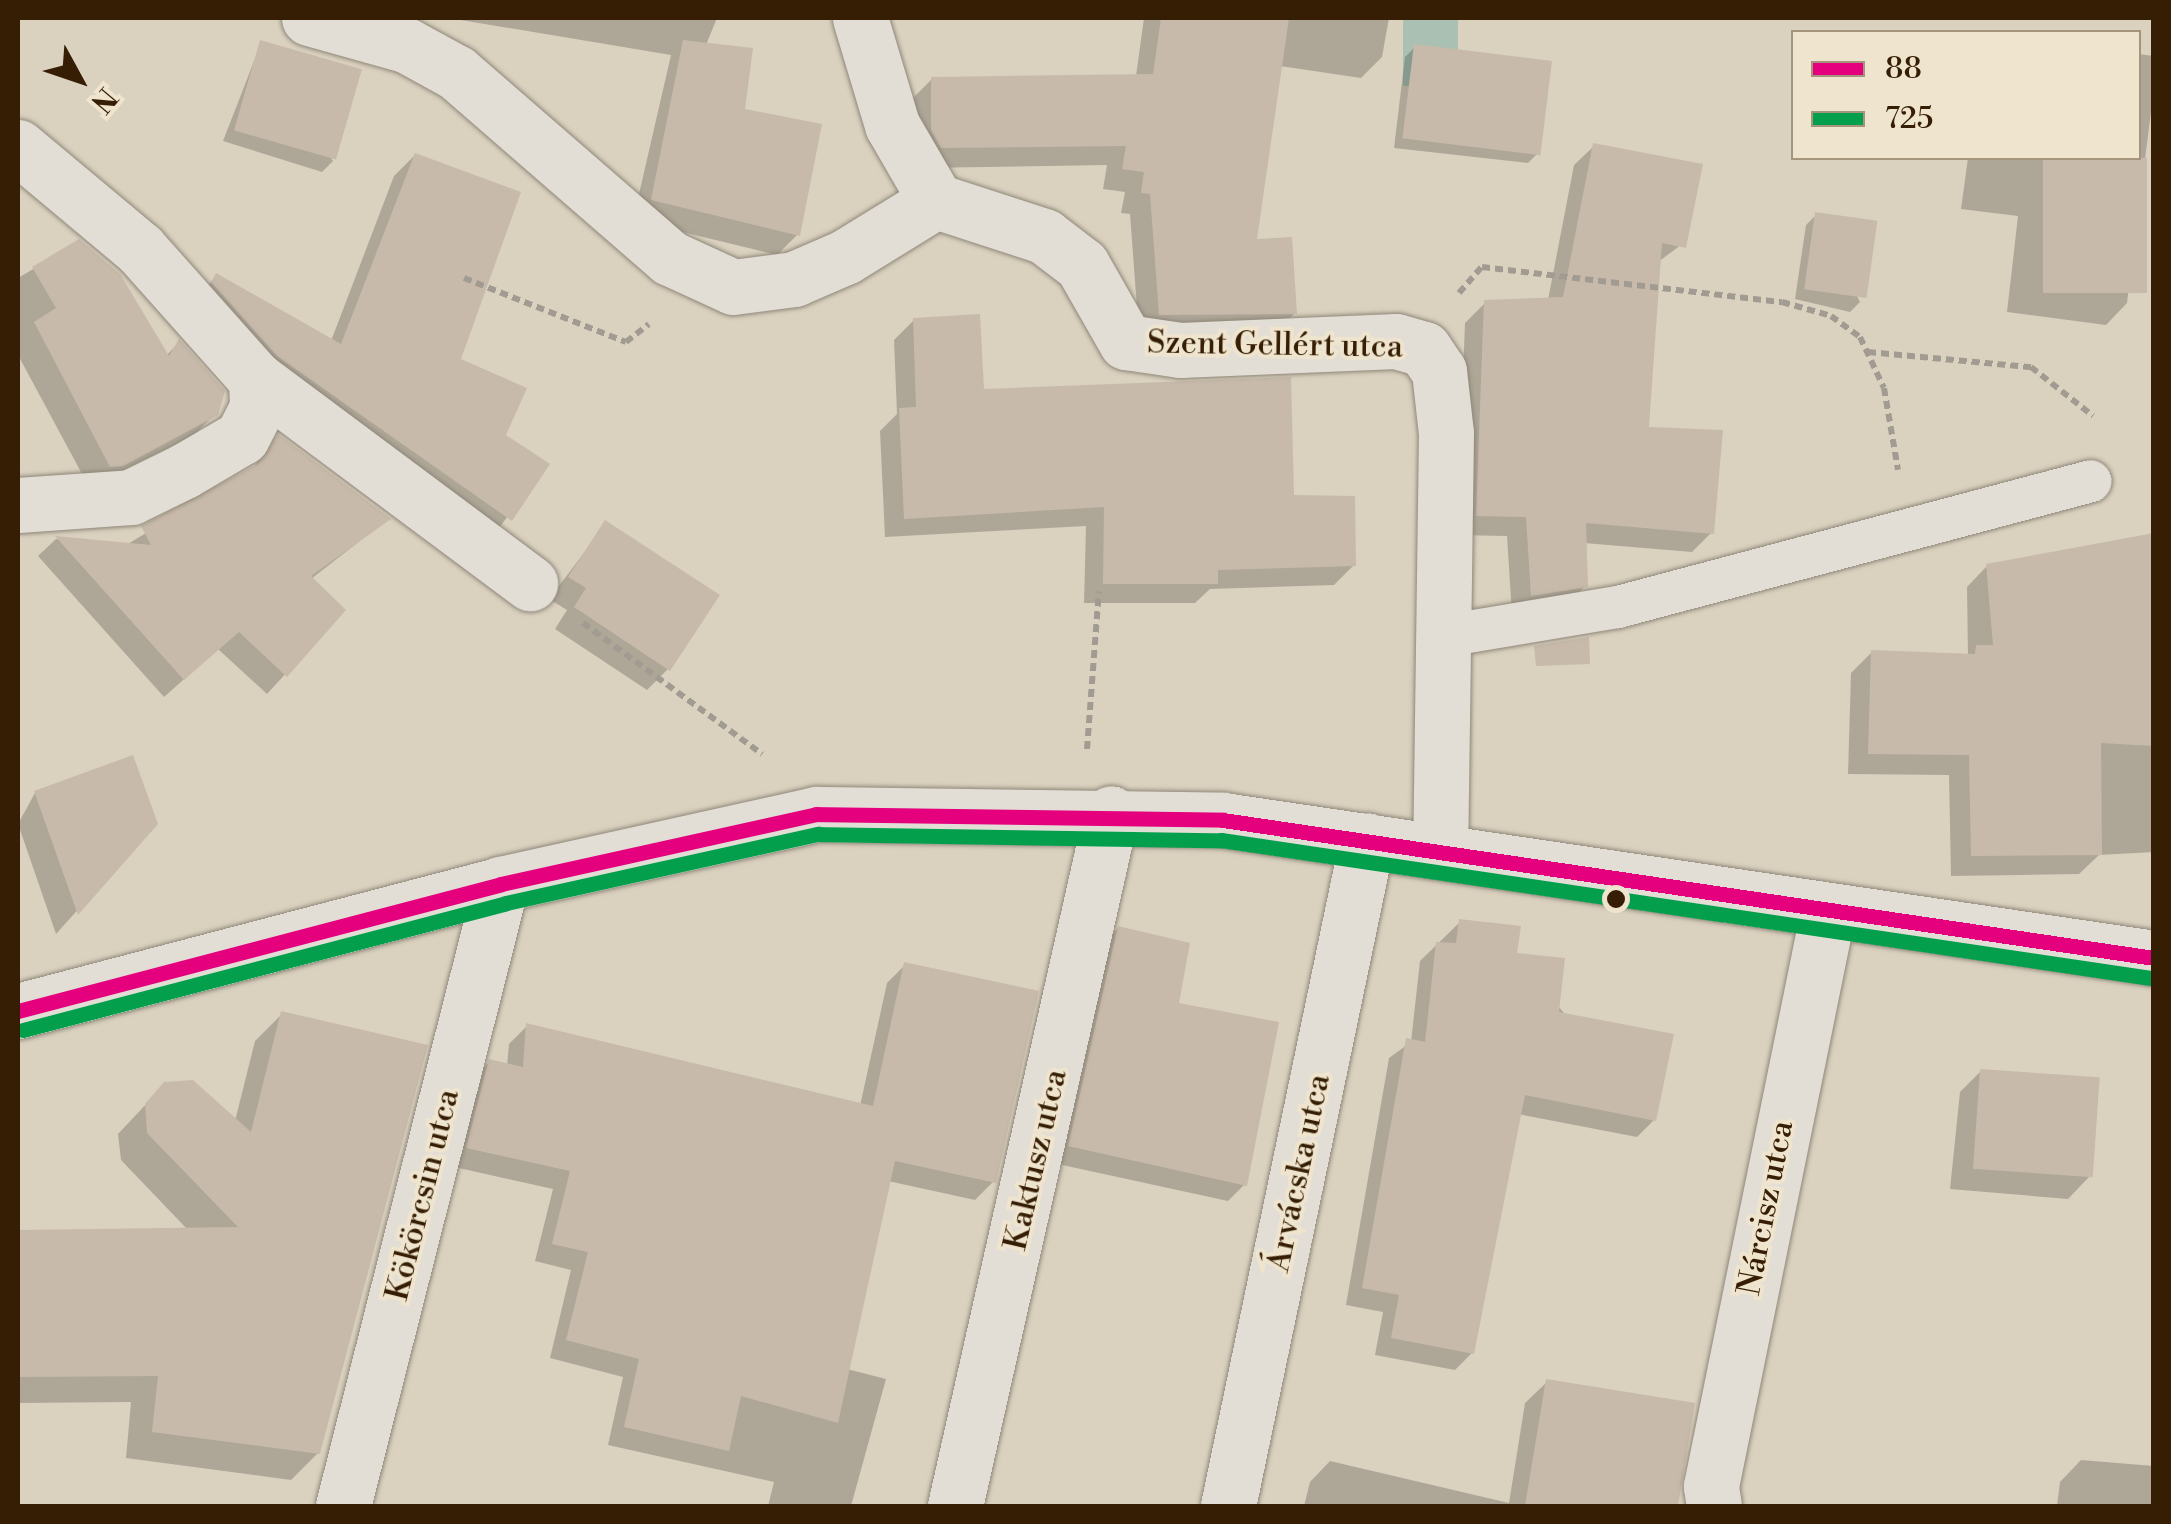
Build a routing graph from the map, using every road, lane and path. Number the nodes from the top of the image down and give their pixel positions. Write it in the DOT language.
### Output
graph roads {
  1 [pos="309,18"];
  2 [pos="860,18"];
  3 [pos="18,148"];
  4 [pos="936,201"];
  5 [pos="464,278"];
  6 [pos="664,312"];
  7 [pos="1424,349"];
  8 [pos="1867,352"];
  9 [pos="256,379"];
  10 [pos="2108,428"];
  11 [pos="2091,481"];
  12 [pos="18,505"];
  13 [pos="1910,535"];
  14 [pos="530,583"];
  15 [pos="1099,591"];
  16 [pos="1444,636"];
  17 [pos="1086,753"];
  18 [pos="1111,813"];
  19 [pos="816,814"];
  20 [pos="1367,840"];
  21 [pos="1440,848"];
  22 [pos="500,884"];
  23 [pos="1828,911"];
  24 [pos="2154,958"];
  25 [pos="18,1011"];
  26 [pos="344,1506"];
  27 [pos="955,1506"];
  28 [pos="1228,1506"];
  29 [pos="1714,1506"];
  1 -- 4 [label="street"];
  2 -- 4 [label="street"];
  3 -- 9 [label="street"];
  4 -- 7 [label="street, Szent Gellért utca"];
  5 -- 6 [label="path"];
  7 -- 8 [label="path"];
  7 -- 16 [label="street, Szent Gellért utca"];
  8 -- 10 [label="path"];
  8 -- 13 [label="path"];
  9 -- 12 [label="street"];
  9 -- 14 [label="street"];
  11 -- 13 [label="lane"];
  13 -- 16 [label="lane"];
  14 -- 19 [label="path"];
  15 -- 17 [label="path"];
  16 -- 21 [label="street, Szent Gellért utca"];
  18 -- 19 [label="street"];
  18 -- 20 [label="street"];
  18 -- 27 [label="street, Kaktusz utca"];
  19 -- 22 [label="street"];
  20 -- 21 [label="street"];
  20 -- 28 [label="street, Árvácska utca"];
  21 -- 23 [label="street"];
  22 -- 25 [label="street"];
  22 -- 26 [label="street, Kökörcsin utca"];
  23 -- 24 [label="street"];
  23 -- 29 [label="street, Nárcisz utca"];
}
